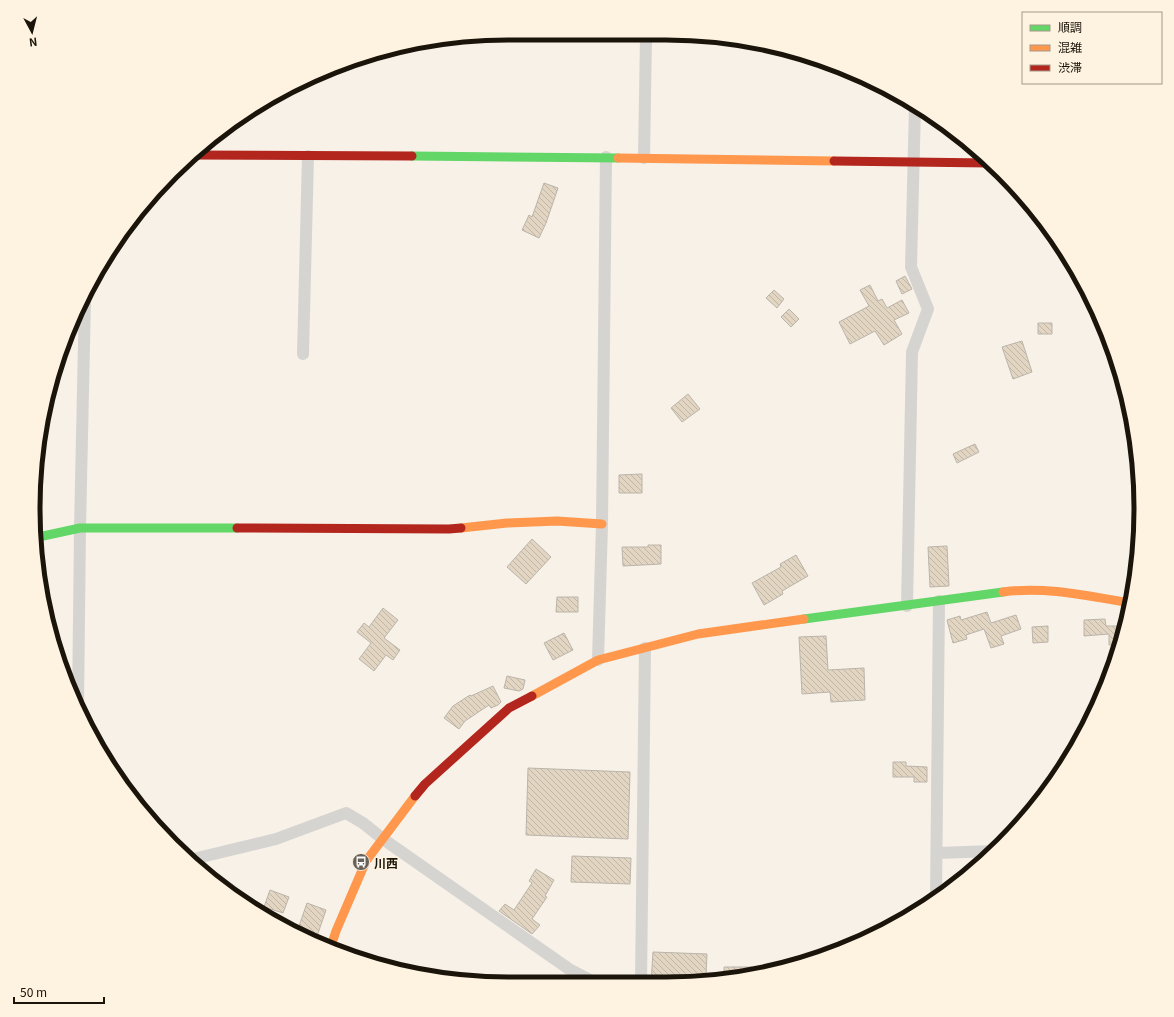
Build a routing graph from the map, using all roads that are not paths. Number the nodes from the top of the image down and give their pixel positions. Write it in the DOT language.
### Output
graph roads {
  1 [pos="646,40"];
  2 [pos="915,112"];
  3 [pos="201,155"];
  4 [pos="308,156"];
  5 [pos="606,157"];
  6 [pos="644,158"];
  7 [pos="914,162"];
  8 [pos="982,163"];
  9 [pos="85,308"];
  10 [pos="303,354"];
  11 [pos="602,524"];
  12 [pos="80,528"];
  13 [pos="41,536"];
  14 [pos="939,601"];
  15 [pos="1125,602"];
  16 [pos="907,606"];
  17 [pos="645,648"];
  18 [pos="598,660"];
  19 [pos="78,693"];
  20 [pos="383,839"];
  21 [pos="985,851"];
  22 [pos="937,852"];
  23 [pos="197,858"];
  24 [pos="936,891"];
  25 [pos="332,942"];
  26 [pos="585,977"];
  27 [pos="641,977"];
  1 -- 6 [label="street"];
  2 -- 7 [label="street"];
  3 -- 4 [label="street"];
  4 -- 5 [label="street"];
  4 -- 10 [label="street"];
  5 -- 6 [label="street"];
  5 -- 11 [label="street"];
  6 -- 7 [label="street"];
  7 -- 8 [label="street"];
  7 -- 16 [label="street"];
  9 -- 12 [label="street"];
  11 -- 12 [label="street"];
  11 -- 18 [label="street"];
  12 -- 13 [label="street"];
  12 -- 19 [label="street"];
  14 -- 15 [label="street"];
  14 -- 16 [label="street"];
  14 -- 22 [label="street"];
  16 -- 17 [label="street"];
  17 -- 18 [label="street"];
  17 -- 27 [label="street"];
  18 -- 20 [label="street"];
  20 -- 23 [label="street"];
  20 -- 25 [label="street"];
  20 -- 26 [label="street"];
  21 -- 22 [label="street"];
  22 -- 24 [label="street"];
}
